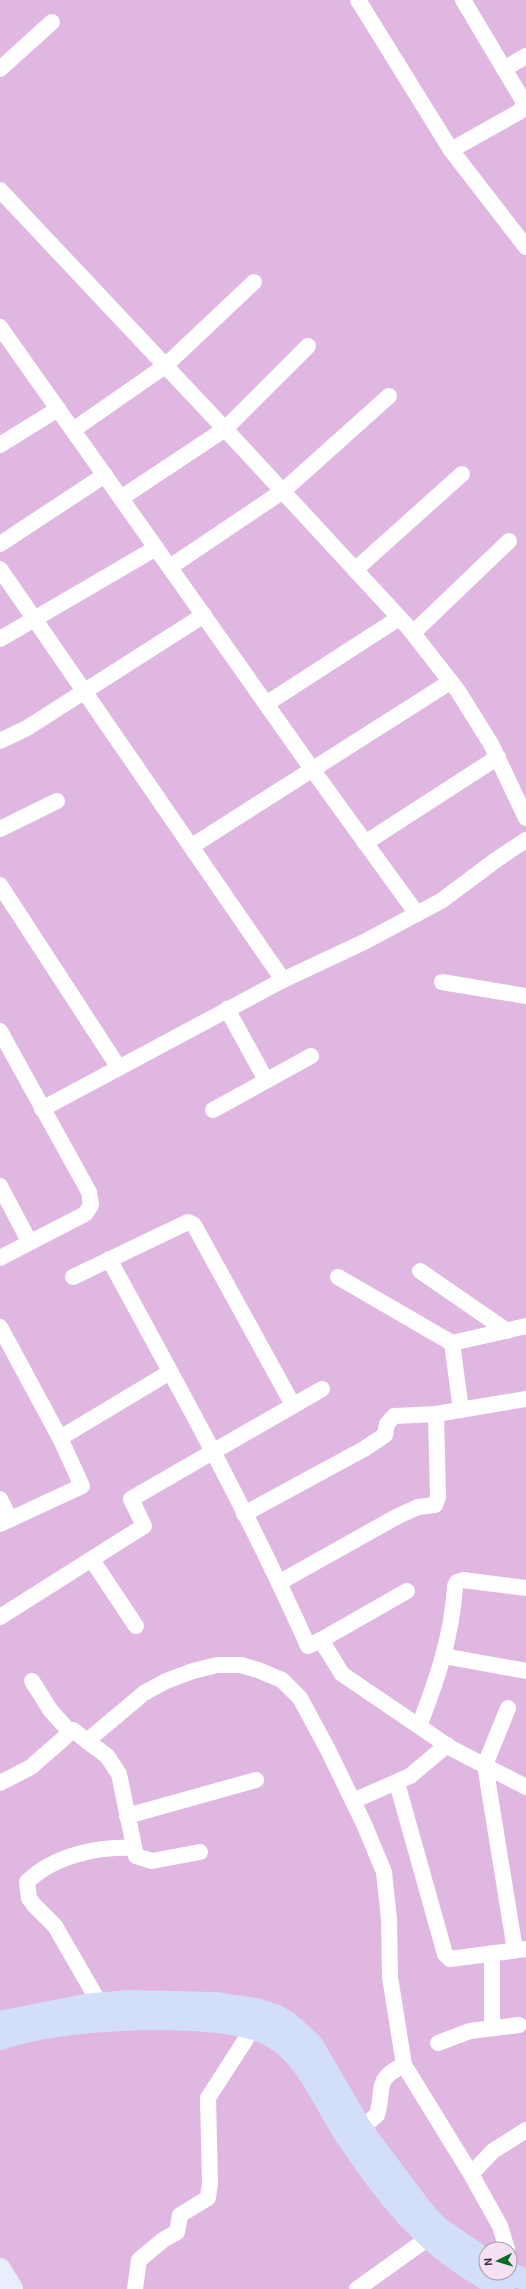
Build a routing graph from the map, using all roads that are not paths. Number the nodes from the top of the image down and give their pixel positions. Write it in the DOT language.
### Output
graph roads {
  1 [pos="358,0"];
  2 [pos="462,0"];
  3 [pos="52,22"];
  4 [pos="526,56"];
  5 [pos="0,68"];
  6 [pos="504,69"];
  7 [pos="451,150"];
  8 [pos="0,190"];
  9 [pos="523,238"];
  10 [pos="254,282"];
  11 [pos="2,335"];
  12 [pos="308,346"];
  13 [pos="165,366"];
  14 [pos="389,396"];
  15 [pos="58,409"];
  16 [pos="225,429"];
  17 [pos="74,430"];
  18 [pos="0,445"];
  19 [pos="462,474"];
  20 [pos="105,475"];
  21 [pos="283,491"];
  22 [pos="121,498"];
  23 [pos="509,542"];
  24 [pos="0,544"];
  25 [pos="156,548"];
  26 [pos="170,567"];
  27 [pos="0,569"];
  28 [pos="355,570"];
  29 [pos="204,615"];
  30 [pos="399,618"];
  31 [pos="36,619"];
  32 [pos="413,633"];
  33 [pos="0,639"];
  34 [pos="450,682"];
  35 [pos="82,692"];
  36 [pos="266,704"];
  37 [pos="0,741"];
  38 [pos="498,757"];
  39 [pos="312,770"];
  40 [pos="57,801"];
  41 [pos="526,818"];
  42 [pos="0,829"];
  43 [pos="526,840"];
  44 [pos="365,842"];
  45 [pos="192,846"];
  46 [pos="0,884"];
  47 [pos="417,914"];
  48 [pos="283,980"];
  49 [pos="442,982"];
  50 [pos="526,996"];
  51 [pos="227,1010"];
  52 [pos="0,1031"];
  53 [pos="311,1056"];
  54 [pos="119,1068"];
  55 [pos="266,1080"];
  56 [pos="42,1109"];
  57 [pos="213,1110"];
  58 [pos="0,1186"];
  59 [pos="29,1241"];
  60 [pos="0,1258"];
  61 [pos="109,1259"];
  62 [pos="420,1271"];
  63 [pos="73,1277"];
  64 [pos="338,1277"];
  65 [pos="526,1326"];
  66 [pos="0,1327"];
  67 [pos="507,1331"];
  68 [pos="452,1343"];
  69 [pos="170,1372"];
  70 [pos="322,1389"];
  71 [pos="526,1398"];
  72 [pos="293,1405"];
  73 [pos="461,1410"];
  74 [pos="436,1414"];
  75 [pos="60,1438"];
  76 [pos="211,1451"];
  77 [pos="0,1499"];
  78 [pos="244,1514"];
  79 [pos="5,1522"];
  80 [pos="92,1560"];
  81 [pos="280,1582"];
  82 [pos="526,1588"];
  83 [pos="407,1591"];
  84 [pos="0,1617"];
  85 [pos="136,1626"];
  86 [pos="321,1640"];
  87 [pos="444,1656"];
  88 [pos="526,1671"];
  89 [pos="32,1681"];
  90 [pos="508,1708"];
  91 [pos="420,1726"];
  92 [pos="70,1732"];
  93 [pos="87,1741"];
  94 [pos="447,1745"];
  95 [pos="485,1766"];
  96 [pos="256,1780"];
  97 [pos="0,1783"];
  98 [pos="397,1784"];
  99 [pos="526,1788"];
  100 [pos="353,1802"];
  101 [pos="127,1816"];
  102 [pos="133,1848"];
  103 [pos="200,1852"];
  104 [pos="521,1949"];
  105 [pos="492,1953"];
  106 [pos="100,2004"];
  107 [pos="0,2022"];
  108 [pos="519,2025"];
  109 [pos="492,2027"];
  110 [pos="253,2028"];
  111 [pos="0,2039"];
  112 [pos="438,2043"];
  113 [pos="404,2065"];
  114 [pos="361,2128"];
  115 [pos="526,2130"];
  116 [pos="471,2174"];
  117 [pos="427,2239"];
  118 [pos="505,2241"];
  119 [pos="478,2254"];
  120 [pos="478,2268"];
  121 [pos="0,2269"];
  122 [pos="12,2289"];
  123 [pos="134,2289"];
  124 [pos="357,2289"];
  1 -- 7 [label="street"];
  2 -- 6 [label="street"];
  3 -- 5 [label="street"];
  4 -- 6 [label="street"];
  6 -- 7 [label="street"];
  7 -- 9 [label="street"];
  8 -- 13 [label="street"];
  10 -- 13 [label="street"];
  11 -- 15 [label="street"];
  12 -- 16 [label="street"];
  13 -- 16 [label="street"];
  13 -- 17 [label="street"];
  14 -- 21 [label="street"];
  15 -- 17 [label="street"];
  15 -- 18 [label="street"];
  16 -- 21 [label="street"];
  16 -- 22 [label="street"];
  17 -- 20 [label="street"];
  19 -- 28 [label="street"];
  20 -- 22 [label="street"];
  20 -- 24 [label="street"];
  21 -- 26 [label="street"];
  21 -- 28 [label="street"];
  22 -- 25 [label="street"];
  23 -- 32 [label="street"];
  25 -- 26 [label="street"];
  25 -- 31 [label="street"];
  26 -- 29 [label="street"];
  27 -- 31 [label="street"];
  28 -- 30 [label="street"];
  29 -- 35 [label="street"];
  29 -- 36 [label="street"];
  30 -- 32 [label="street"];
  30 -- 36 [label="street"];
  31 -- 33 [label="street"];
  31 -- 35 [label="street"];
  32 -- 34 [label="street"];
  34 -- 38 [label="street"];
  34 -- 39 [label="street"];
  35 -- 37 [label="street"];
  35 -- 45 [label="street"];
  36 -- 39 [label="street"];
  38 -- 41 [label="street"];
  38 -- 44 [label="street"];
  39 -- 44 [label="street"];
  39 -- 45 [label="street"];
  40 -- 42 [label="street"];
  43 -- 47 [label="street"];
  44 -- 47 [label="street"];
  45 -- 48 [label="street"];
  46 -- 54 [label="street"];
  47 -- 48 [label="street"];
  48 -- 51 [label="street"];
  49 -- 50 [label="street"];
  51 -- 54 [label="street"];
  51 -- 55 [label="street"];
  52 -- 56 [label="street"];
  53 -- 55 [label="street"];
  54 -- 56 [label="street"];
  55 -- 57 [label="street"];
  56 -- 59 [label="street"];
  58 -- 59 [label="street"];
  59 -- 60 [label="street"];
  61 -- 63 [label="street"];
  61 -- 69 [label="street"];
  61 -- 72 [label="street"];
  62 -- 67 [label="street"];
  64 -- 68 [label="street"];
  65 -- 67 [label="street"];
  66 -- 75 [label="street"];
  67 -- 68 [label="street"];
  68 -- 73 [label="street"];
  69 -- 75 [label="street"];
  69 -- 76 [label="street"];
  70 -- 72 [label="street"];
  71 -- 73 [label="street"];
  72 -- 76 [label="street"];
  73 -- 74 [label="street"];
  74 -- 78 [label="street"];
  74 -- 81 [label="street"];
  75 -- 79 [label="street"];
  76 -- 78 [label="street"];
  76 -- 80 [label="street"];
  77 -- 79 [label="street"];
  78 -- 81 [label="street"];
  80 -- 84 [label="street"];
  80 -- 85 [label="street"];
  81 -- 86 [label="street"];
  82 -- 87 [label="street"];
  83 -- 86 [label="street"];
  86 -- 91 [label="street"];
  87 -- 88 [label="street"];
  87 -- 91 [label="street"];
  89 -- 92 [label="street"];
  90 -- 95 [label="street"];
  91 -- 94 [label="street"];
  92 -- 93 [label="street"];
  92 -- 97 [label="street"];
  93 -- 100 [label="street"];
  93 -- 101 [label="street"];
  94 -- 95 [label="street"];
  94 -- 98 [label="street"];
  95 -- 99 [label="street"];
  95 -- 104 [label="street"];
  96 -- 101 [label="street"];
  98 -- 100 [label="street"];
  98 -- 105 [label="street"];
  100 -- 113 [label="street"];
  101 -- 102 [label="street"];
  102 -- 103 [label="street"];
  102 -- 106 [label="street"];
  104 -- 105 [label="street"];
  105 -- 109 [label="street"];
  106 -- 107 [label="main road"];
  106 -- 114 [label="main road"];
  108 -- 109 [label="street"];
  109 -- 112 [label="street"];
  110 -- 111 [label="main road"];
  110 -- 117 [label="main road"];
  110 -- 123 [label="street"];
  113 -- 114 [label="street"];
  113 -- 116 [label="street"];
  114 -- 119 [label="main road"];
  115 -- 116 [label="street"];
  116 -- 118 [label="street"];
  117 -- 120 [label="main road"];
  117 -- 124 [label="street"];
  121 -- 122 [label="main road"];
}
